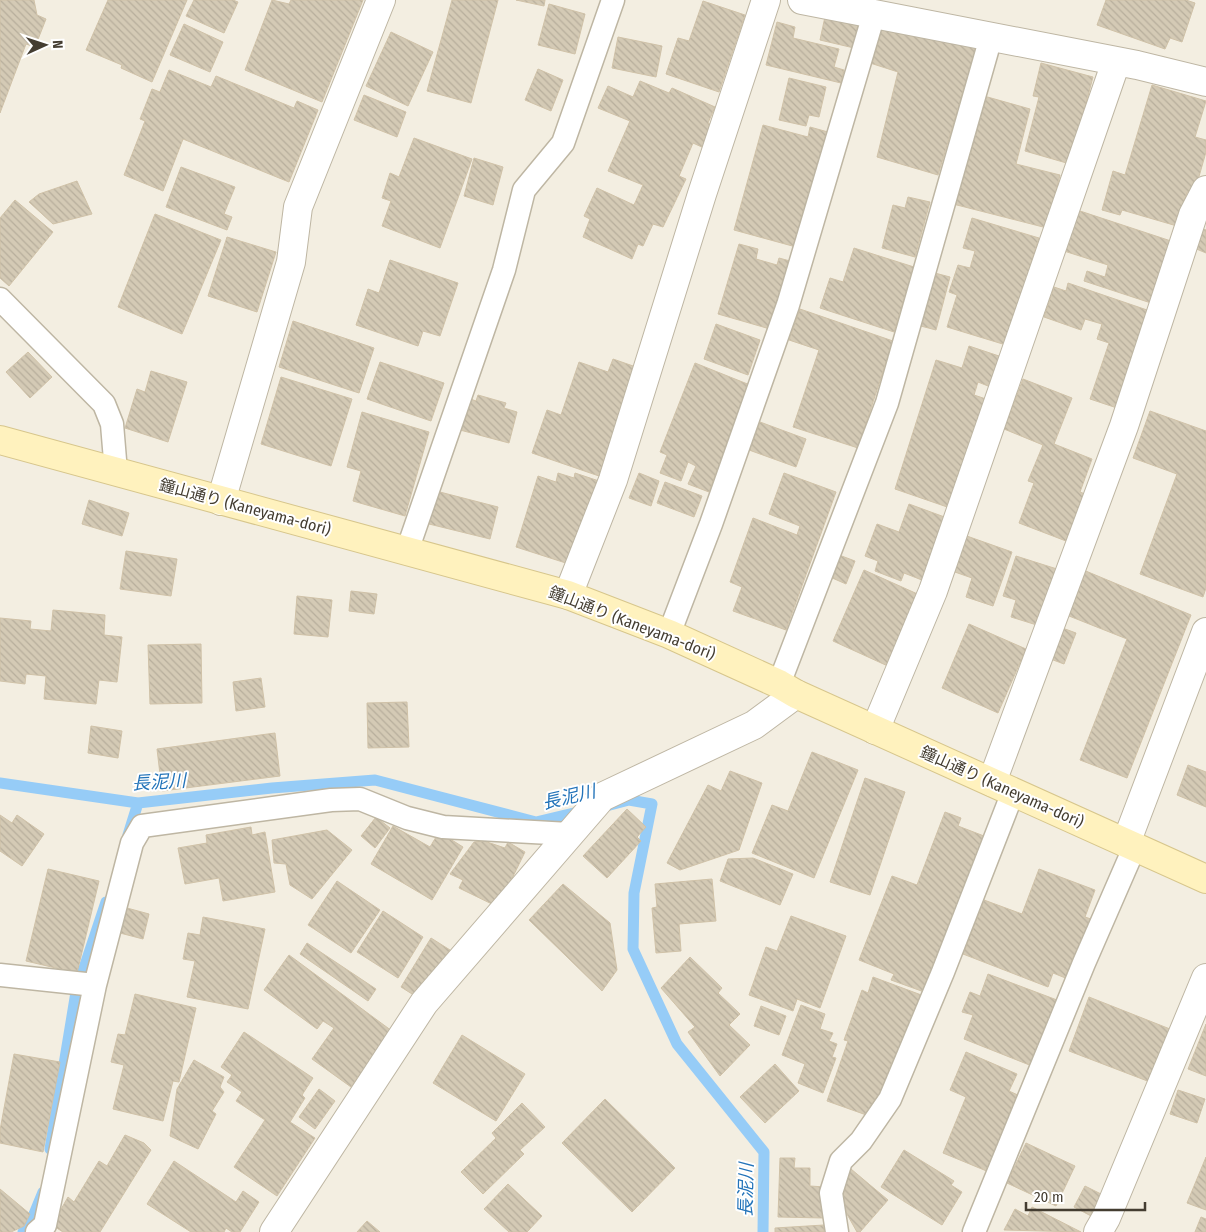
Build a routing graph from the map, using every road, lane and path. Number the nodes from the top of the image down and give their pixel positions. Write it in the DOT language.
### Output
graph roads {
  1 [pos="381,0"];
  2 [pos="613,0"];
  3 [pos="766,0"];
  4 [pos="802,0"];
  5 [pos="874,14"];
  6 [pos="991,37"];
  7 [pos="1116,62"];
  8 [pos="1206,82"];
  9 [pos="1206,190"];
  10 [pos="0,299"];
  11 [pos="0,440"];
  12 [pos="116,472"];
  13 [pos="221,501"];
  14 [pos="406,551"];
  15 [pos="568,595"];
  16 [pos="1206,632"];
  17 [pos="669,634"];
  18 [pos="787,689"];
  19 [pos="875,730"];
  20 [pos="1003,787"];
  21 [pos="569,834"];
  22 [pos="1130,845"];
  23 [pos="1206,879"];
  24 [pos="0,975"];
  25 [pos="1206,978"];
  26 [pos="94,986"];
  27 [pos="37,1232"];
  28 [pos="274,1232"];
  29 [pos="837,1232"];
  30 [pos="974,1232"];
  31 [pos="1098,1232"];
  1 -- 13 [label="street"];
  2 -- 14 [label="lane"];
  3 -- 15 [label="street"];
  4 -- 5 [label="street"];
  5 -- 6 [label="street"];
  5 -- 17 [label="lane"];
  6 -- 7 [label="street"];
  6 -- 18 [label="lane"];
  7 -- 8 [label="street"];
  7 -- 19 [label="street"];
  9 -- 20 [label="street"];
  10 -- 12 [label="lane"];
  11 -- 12 [label="main road, 鐘山通り (Kaneyama-dori)"];
  12 -- 13 [label="main road, 鐘山通り (Kaneyama-dori)"];
  13 -- 14 [label="main road, 鐘山通り (Kaneyama-dori)"];
  14 -- 15 [label="main road, 鐘山通り (Kaneyama-dori)"];
  15 -- 17 [label="main road, 鐘山通り (Kaneyama-dori)"];
  16 -- 22 [label="street"];
  17 -- 18 [label="main road, 鐘山通り (Kaneyama-dori)"];
  18 -- 19 [label="main road, 鐘山通り (Kaneyama-dori)"];
  18 -- 21 [label="street"];
  19 -- 20 [label="main road, 鐘山通り (Kaneyama-dori)"];
  20 -- 22 [label="main road, 鐘山通り (Kaneyama-dori)"];
  20 -- 29 [label="lane"];
  21 -- 26 [label="lane"];
  21 -- 28 [label="street"];
  22 -- 23 [label="main road, 鐘山通り (Kaneyama-dori)"];
  22 -- 30 [label="lane"];
  24 -- 26 [label="lane"];
  25 -- 31 [label="street"];
  26 -- 27 [label="lane"];
}
